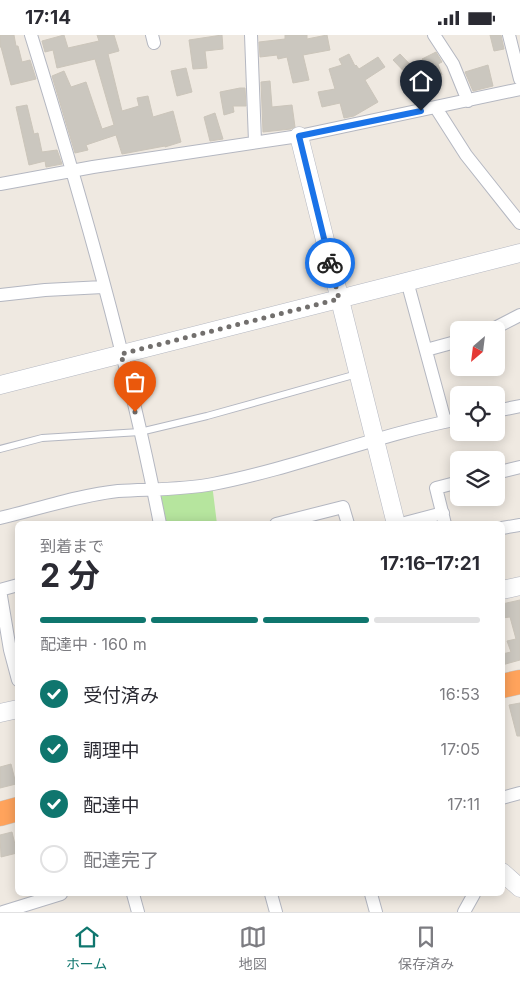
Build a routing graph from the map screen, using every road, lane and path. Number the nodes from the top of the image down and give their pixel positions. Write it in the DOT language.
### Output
graph roads {
  1 [pos="31,35"];
  2 [pos="251,35"];
  3 [pos="434,35"];
  4 [pos="509,35"];
  5 [pos="520,79"];
  6 [pos="520,89"];
  7 [pos="468,101"];
  8 [pos="436,108"];
  9 [pos="299,136"];
  10 [pos="255,142"];
  11 [pos="73,171"];
  12 [pos="0,184"];
  13 [pos="520,223"];
  14 [pos="520,253"];
  15 [pos="407,281"];
  16 [pos="103,287"];
  17 [pos="0,295"];
  18 [pos="339,299"];
  19 [pos="520,315"];
  20 [pos="505,323"];
  21 [pos="450,343"];
  22 [pos="426,350"];
  23 [pos="121,354"];
  24 [pos="358,373"];
  25 [pos="0,385"];
  26 [pos="520,406"];
  27 [pos="505,409"];
  28 [pos="450,420"];
  29 [pos="445,421"];
  30 [pos="140,432"];
  31 [pos="376,441"];
  32 [pos="0,449"];
  33 [pos="520,467"];
  34 [pos="505,471"];
  35 [pos="450,484"];
  36 [pos="154,490"];
  37 [pos="0,518"];
  38 [pos="444,519"];
  39 [pos="159,521"];
  40 [pos="288,521"];
  41 [pos="347,521"];
  42 [pos="395,521"];
  43 [pos="426,521"];
  44 [pos="520,525"];
  45 [pos="505,528"];
  46 [pos="15,586"];
  47 [pos="520,586"];
  48 [pos="505,589"];
  49 [pos="0,590"];
  50 [pos="14,649"];
  51 [pos="520,682"];
  52 [pos="505,685"];
  53 [pos="15,710"];
  54 [pos="0,713"];
  55 [pos="520,793"];
  56 [pos="505,797"];
  57 [pos="15,810"];
  58 [pos="0,814"];
  59 [pos="505,875"];
  60 [pos="520,888"];
  61 [pos="55,896"];
  62 [pos="134,896"];
  63 [pos="272,896"];
  64 [pos="372,896"];
  65 [pos="473,896"];
  66 [pos="3,912"];
  67 [pos="138,912"];
  68 [pos="276,912"];
  69 [pos="376,912"];
  70 [pos="464,912"];
  1 -- 11 [label="street"];
  2 -- 10 [label="street"];
  3 -- 7 [label="street"];
  4 -- 5 [label="street"];
  6 -- 7 [label="street"];
  7 -- 8 [label="street"];
  8 -- 9 [label="street"];
  8 -- 13 [label="street"];
  9 -- 10 [label="street"];
  9 -- 18 [label="street"];
  10 -- 11 [label="street"];
  11 -- 12 [label="street"];
  11 -- 16 [label="street"];
  14 -- 15 [label="street"];
  15 -- 18 [label="street"];
  15 -- 22 [label="street"];
  16 -- 17 [label="street"];
  16 -- 23 [label="street"];
  18 -- 23 [label="street"];
  18 -- 24 [label="street"];
  19 -- 20 [label="street"];
  21 -- 22 [label="street"];
  22 -- 29 [label="street"];
  23 -- 25 [label="street"];
  23 -- 30 [label="street"];
  24 -- 30 [label="lane"];
  24 -- 31 [label="street"];
  26 -- 27 [label="street"];
  28 -- 29 [label="street"];
  29 -- 31 [label="street"];
  30 -- 32 [label="lane"];
  30 -- 36 [label="street"];
  31 -- 36 [label="street"];
  31 -- 42 [label="street"];
  33 -- 34 [label="street"];
  35 -- 38 [label="street"];
  36 -- 37 [label="street"];
  36 -- 39 [label="street"];
  38 -- 43 [label="street"];
  40 -- 41 [label="street"];
  44 -- 45 [label="street"];
  46 -- 49 [label="street"];
  47 -- 48 [label="street"];
  49 -- 50 [label="street"];
  51 -- 52 [label="highway"];
  53 -- 54 [label="street"];
  55 -- 56 [label="street"];
  57 -- 58 [label="highway"];
  59 -- 60 [label="street"];
  61 -- 66 [label="street"];
  62 -- 67 [label="street"];
  63 -- 68 [label="street"];
  64 -- 69 [label="street"];
  65 -- 70 [label="street"];
}
